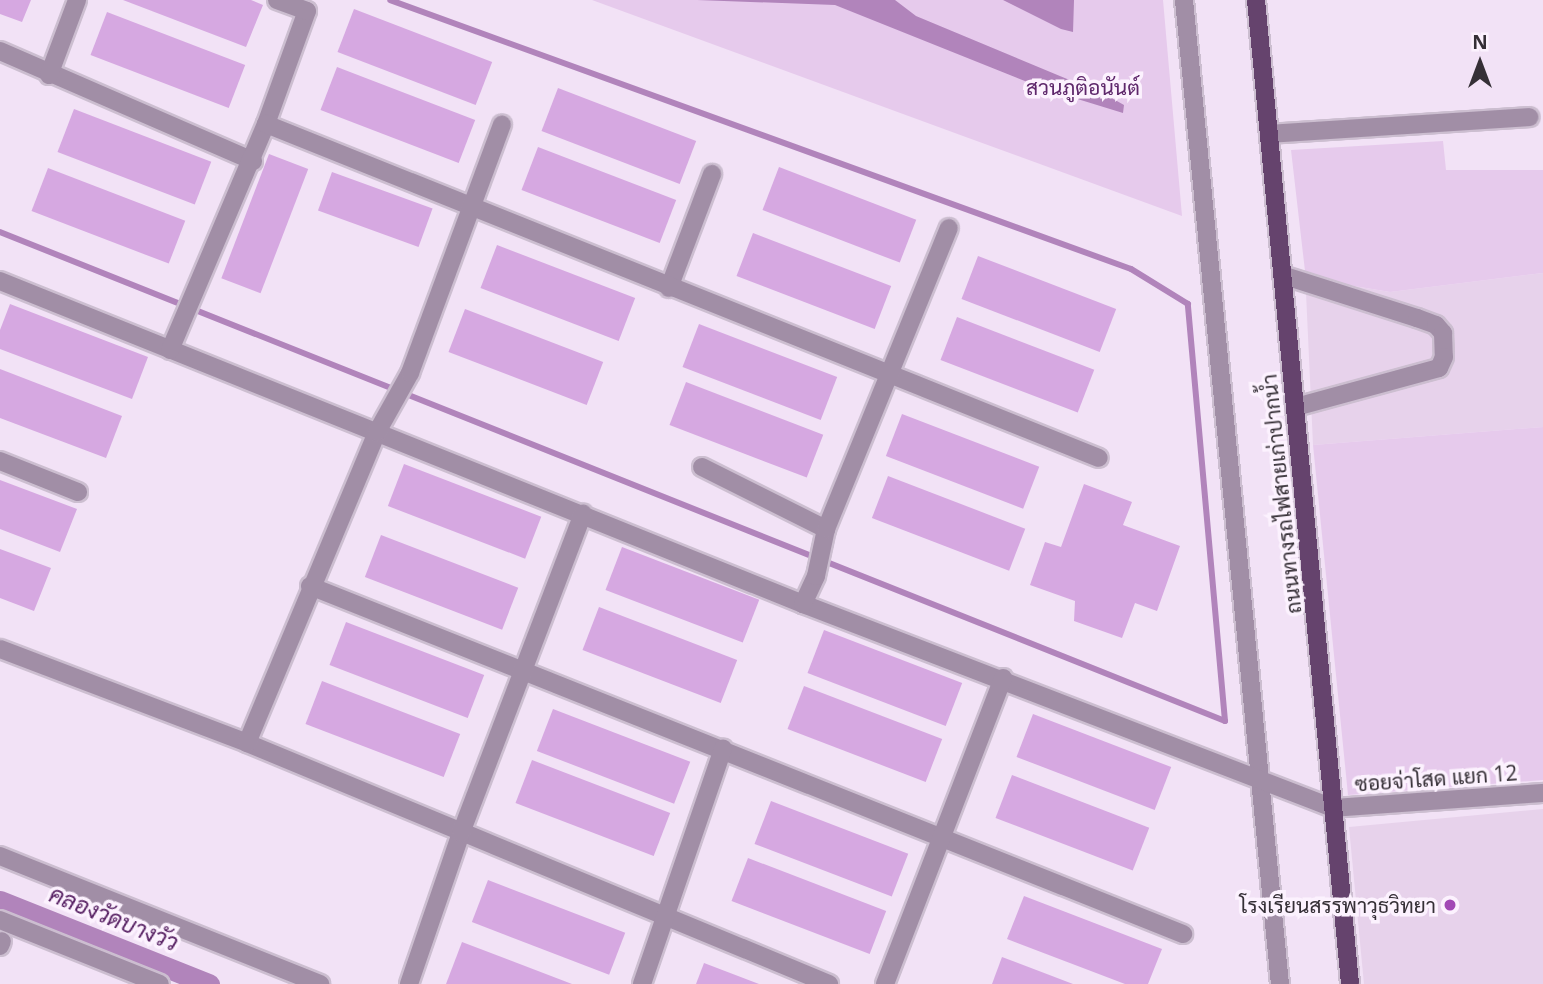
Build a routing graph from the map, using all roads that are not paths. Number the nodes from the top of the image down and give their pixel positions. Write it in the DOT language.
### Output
graph roads {
  1 [pos="78,0"];
  2 [pos="278,0"];
  3 [pos="1184,0"];
  4 [pos="1256,0"];
  5 [pos="309,6"];
  6 [pos="0,51"];
  7 [pos="50,75"];
  8 [pos="1530,117"];
  9 [pos="266,124"];
  10 [pos="502,124"];
  11 [pos="1269,134"];
  12 [pos="253,161"];
  13 [pos="712,174"];
  14 [pos="470,209"];
  15 [pos="949,228"];
  16 [pos="1282,275"];
  17 [pos="0,281"];
  18 [pos="669,288"];
  19 [pos="170,350"];
  20 [pos="889,375"];
  21 [pos="1295,407"];
  22 [pos="377,432"];
  23 [pos="1099,458"];
  24 [pos="0,461"];
  25 [pos="702,467"];
  26 [pos="78,492"];
  27 [pos="583,514"];
  28 [pos="826,529"];
  29 [pos="310,586"];
  30 [pos="803,604"];
  31 [pos="0,649"];
  32 [pos="526,672"];
  33 [pos="1003,678"];
  34 [pos="247,743"];
  35 [pos="723,749"];
  36 [pos="1262,782"];
  37 [pos="1543,793"];
  38 [pos="1333,808"];
  39 [pos="461,833"];
  40 [pos="943,837"];
  41 [pos="0,856"];
  42 [pos="664,918"];
  43 [pos="0,920"];
  44 [pos="1183,934"];
  45 [pos="160,984"];
  46 [pos="320,984"];
  47 [pos="409,984"];
  48 [pos="642,984"];
  49 [pos="829,984"];
  50 [pos="885,984"];
  51 [pos="1280,984"];
  52 [pos="1350,984"];
  1 -- 7 [label="street"];
  2 -- 5 [label="street"];
  3 -- 36 [label="street"];
  4 -- 11 [label="main road, ถนนทางรถไฟสายเก่าปากน้ำ"];
  5 -- 9 [label="street"];
  6 -- 7 [label="street"];
  7 -- 12 [label="street"];
  8 -- 11 [label="street"];
  9 -- 12 [label="street"];
  9 -- 14 [label="street"];
  10 -- 14 [label="street"];
  11 -- 16 [label="main road, ถนนทางรถไฟสายเก่าปากน้ำ"];
  12 -- 19 [label="street"];
  13 -- 18 [label="street"];
  14 -- 18 [label="street"];
  14 -- 22 [label="street"];
  15 -- 20 [label="street"];
  16 -- 21 [label="main road, ถนนทางรถไฟสายเก่าปากน้ำ"];
  16 -- 21 [label="street"];
  17 -- 19 [label="street"];
  18 -- 20 [label="street"];
  19 -- 22 [label="street"];
  20 -- 23 [label="street"];
  20 -- 28 [label="street"];
  21 -- 38 [label="main road, ถนนทางรถไฟสายเก่าปากน้ำ"];
  22 -- 27 [label="street"];
  22 -- 29 [label="street"];
  24 -- 26 [label="street"];
  25 -- 28 [label="street"];
  27 -- 30 [label="street"];
  27 -- 32 [label="street"];
  28 -- 30 [label="street"];
  29 -- 32 [label="street"];
  29 -- 34 [label="street"];
  30 -- 33 [label="street"];
  31 -- 34 [label="street"];
  32 -- 35 [label="street"];
  32 -- 39 [label="street"];
  33 -- 36 [label="street"];
  33 -- 40 [label="street"];
  34 -- 39 [label="street"];
  35 -- 40 [label="street"];
  35 -- 42 [label="street"];
  36 -- 38 [label="street"];
  36 -- 51 [label="street"];
  37 -- 38 [label="street, ซอยจ่าโสด แยก 12"];
  38 -- 52 [label="main road, ถนนทางรถไฟสายเก่าปากน้ำ"];
  39 -- 42 [label="street"];
  39 -- 47 [label="street"];
  40 -- 44 [label="street"];
  40 -- 50 [label="street"];
  41 -- 46 [label="street"];
  42 -- 48 [label="street"];
  42 -- 49 [label="street"];
  43 -- 45 [label="street"];
}
